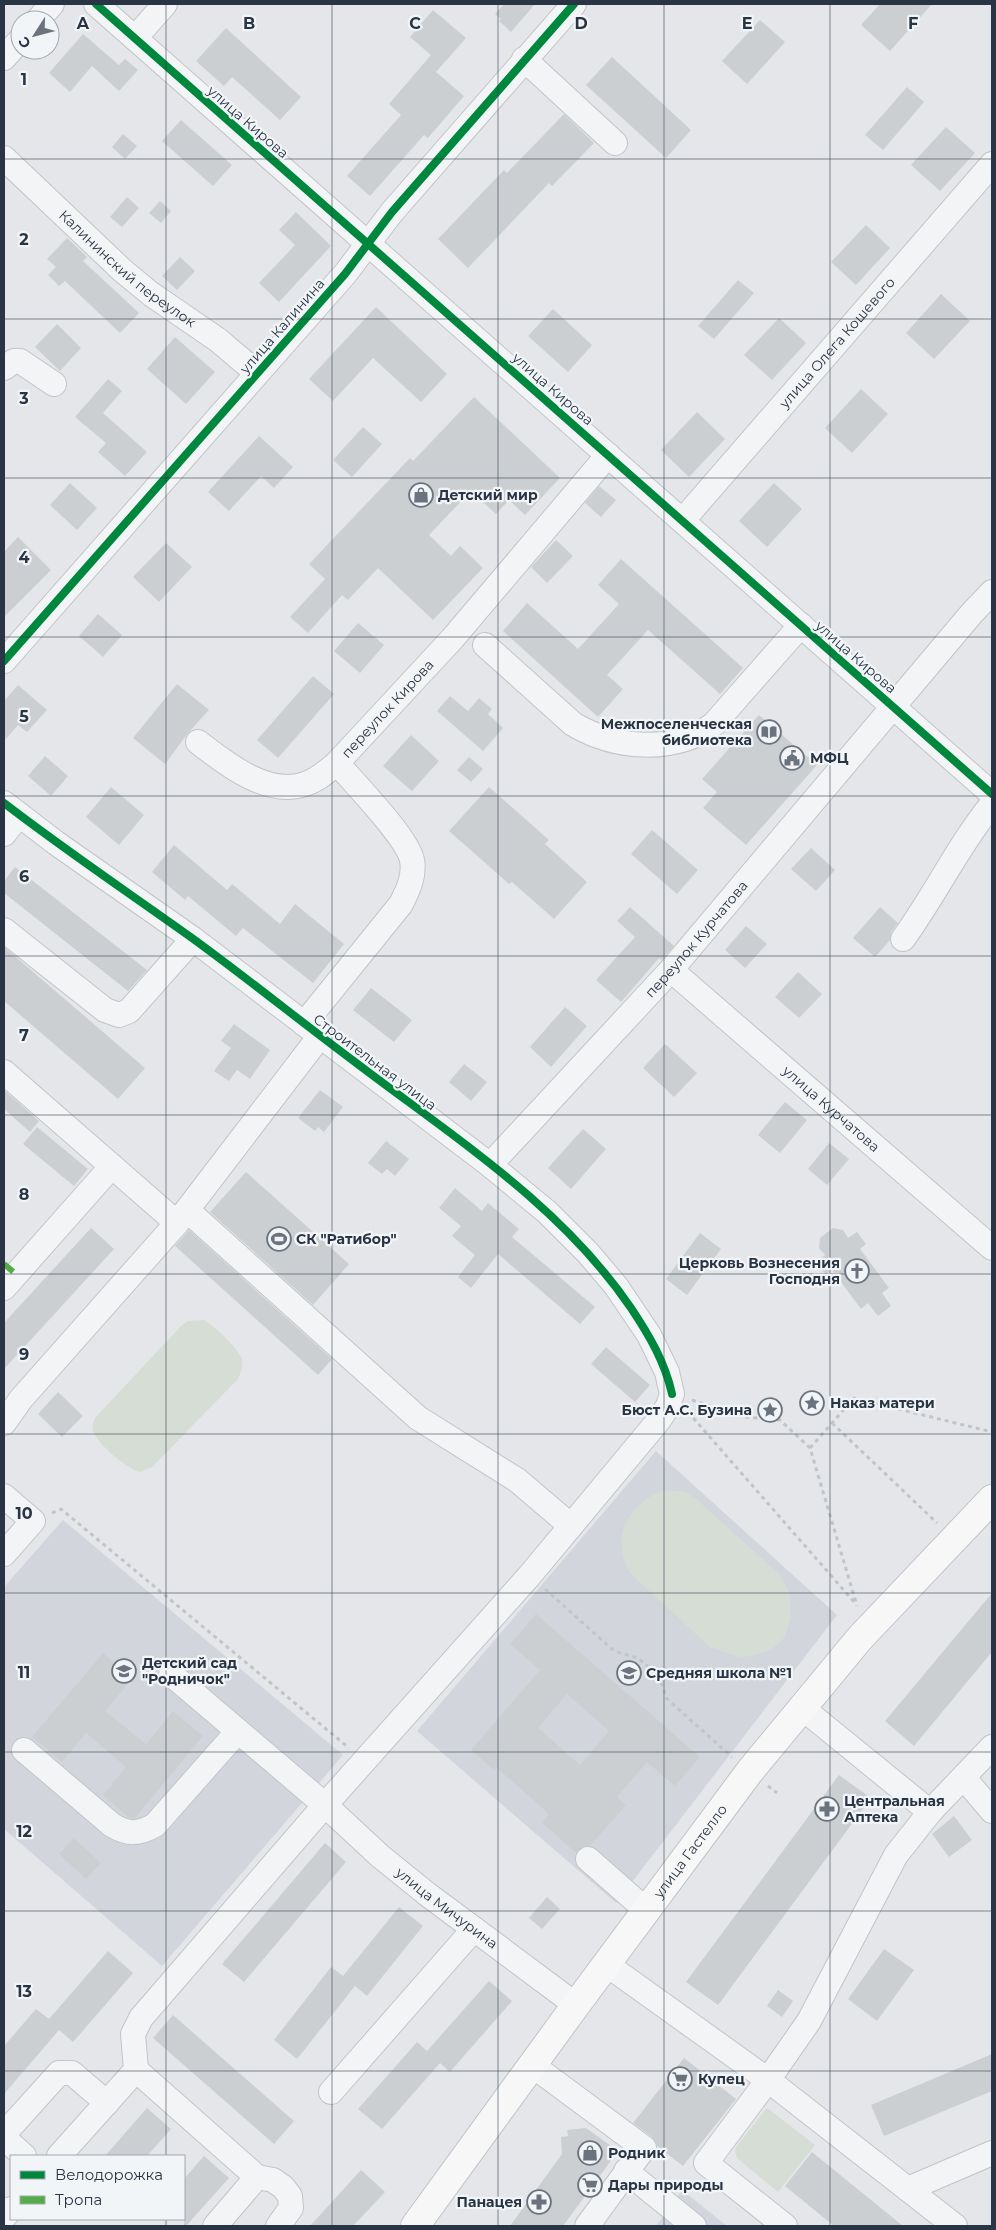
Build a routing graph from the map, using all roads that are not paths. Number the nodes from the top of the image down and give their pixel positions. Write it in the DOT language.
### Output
graph roads {
  1 [pos="96,4"];
  2 [pos="165,4"];
  3 [pos="574,4"];
  4 [pos="135,38"];
  5 [pos="524,60"];
  6 [pos="615,143"];
  7 [pos="4,158"];
  8 [pos="992,164"];
  9 [pos="368,243"];
  10 [pos="4,368"];
  11 [pos="257,373"];
  12 [pos="54,384"];
  13 [pos="608,455"];
  14 [pos="682,520"];
  15 [pos="992,592"];
  16 [pos="801,625"];
  17 [pos="484,645"];
  18 [pos="4,661"];
  19 [pos="894,707"];
  20 [pos="198,742"];
  21 [pos="337,763"];
  22 [pos="990,789"];
  23 [pos="12,809"];
  24 [pos="4,834"];
  25 [pos="4,930"];
  26 [pos="193,939"];
  27 [pos="903,939"];
  28 [pos="671,970"];
  29 [pos="312,1030"];
  30 [pos="4,1072"];
  31 [pos="490,1165"];
  32 [pos="112,1166"];
  33 [pos="182,1217"];
  34 [pos="992,1248"];
  35 [pos="8,1275"];
  36 [pos="4,1423"];
  37 [pos="4,1496"];
  38 [pos="992,1499"];
  39 [pos="571,1526"];
  40 [pos="4,1554"];
  41 [pos="171,1674"];
  42 [pos="801,1707"];
  43 [pos="238,1732"];
  44 [pos="992,1747"];
  45 [pos="24,1750"];
  46 [pos="964,1778"];
  47 [pos="325,1805"];
  48 [pos="992,1811"];
  49 [pos="930,1812"];
  50 [pos="588,1859"];
  51 [pos="646,1910"];
  52 [pos="474,1929"];
  53 [pos="606,1964"];
  54 [pos="576,2005"];
  55 [pos="532,2065"];
  56 [pos="136,2070"];
  57 [pos="768,2080"];
  58 [pos="331,2092"];
  59 [pos="107,2103"];
  60 [pos="4,2134"];
  61 [pos="4,2138"];
  62 [pos="992,2153"];
  63 [pos="23,2155"];
  64 [pos="60,2155"];
  65 [pos="626,2171"];
  66 [pos="257,2177"];
  67 [pos="908,2189"];
  68 [pos="215,2226"];
  69 [pos="278,2226"];
  70 [pos="415,2226"];
  71 [pos="587,2226"];
  72 [pos="694,2226"];
  73 [pos="785,2226"];
  74 [pos="955,2226"];
  1 -- 4 [label="street, улица Кирова"];
  2 -- 4 [label="street"];
  3 -- 5 [label="street, улица Калинина"];
  4 -- 9 [label="street, улица Кирова"];
  5 -- 6 [label="street"];
  5 -- 9 [label="street, улица Калинина"];
  7 -- 11 [label="street, Калининский переулок"];
  8 -- 14 [label="street, улица Олега Кошевого"];
  9 -- 11 [label="street, улица Калинина"];
  9 -- 13 [label="street, улица Кирова"];
  10 -- 12 [label="street"];
  11 -- 18 [label="street, улица Калинина"];
  13 -- 14 [label="street, улица Кирова"];
  13 -- 21 [label="street, переулок Кирова"];
  14 -- 16 [label="street, улица Кирова"];
  15 -- 19 [label="street, переулок Курчатова"];
  16 -- 17 [label="street"];
  16 -- 19 [label="street, улица Кирова"];
  19 -- 22 [label="street, улица Кирова"];
  19 -- 28 [label="street, переулок Курчатова"];
  20 -- 21 [label="street"];
  21 -- 29 [label="street, переулок Кирова"];
  22 -- 27 [label="street"];
  23 -- 24 [label="street"];
  23 -- 26 [label="street, Строительная улица"];
  25 -- 26 [label="street"];
  26 -- 29 [label="street, Строительная улица"];
  28 -- 31 [label="street, переулок Курчатова"];
  28 -- 34 [label="street, улица Курчатова"];
  29 -- 31 [label="street, Строительная улица"];
  29 -- 33 [label="street, переулок Кирова"];
  30 -- 32 [label="street"];
  31 -- 39 [label="street, Строительная улица"];
  32 -- 33 [label="street"];
  32 -- 35 [label="street"];
  33 -- 36 [label="street, переулок Кирова"];
  33 -- 39 [label="street"];
  37 -- 40 [label="street"];
  38 -- 42 [label="main road, улица Гастелло"];
  39 -- 47 [label="street"];
  41 -- 43 [label="street, улица Мичурина"];
  42 -- 49 [label="street"];
  42 -- 51 [label="main road, улица Гастелло"];
  43 -- 45 [label="street"];
  43 -- 47 [label="street, улица Мичурина"];
  44 -- 46 [label="street"];
  46 -- 48 [label="street"];
  46 -- 49 [label="street"];
  47 -- 52 [label="street, улица Мичурина"];
  47 -- 56 [label="street"];
  49 -- 57 [label="street"];
  50 -- 51 [label="street"];
  51 -- 53 [label="main road, улица Гастелло"];
  52 -- 54 [label="street, улица Мичурина"];
  52 -- 58 [label="street"];
  53 -- 54 [label="main road, улица Гастелло"];
  53 -- 57 [label="street"];
  54 -- 55 [label="main road, улица Гастелло"];
  55 -- 65 [label="street"];
  55 -- 70 [label="main road, улица Гастелло"];
  56 -- 59 [label="street"];
  56 -- 66 [label="street"];
  57 -- 67 [label="street"];
  57 -- 73 [label="street"];
  59 -- 60 [label="street"];
  59 -- 64 [label="street"];
  61 -- 63 [label="street"];
  62 -- 67 [label="street"];
  65 -- 71 [label="street"];
  65 -- 72 [label="street"];
  66 -- 68 [label="street"];
  66 -- 69 [label="street"];
  67 -- 74 [label="street"];
}
